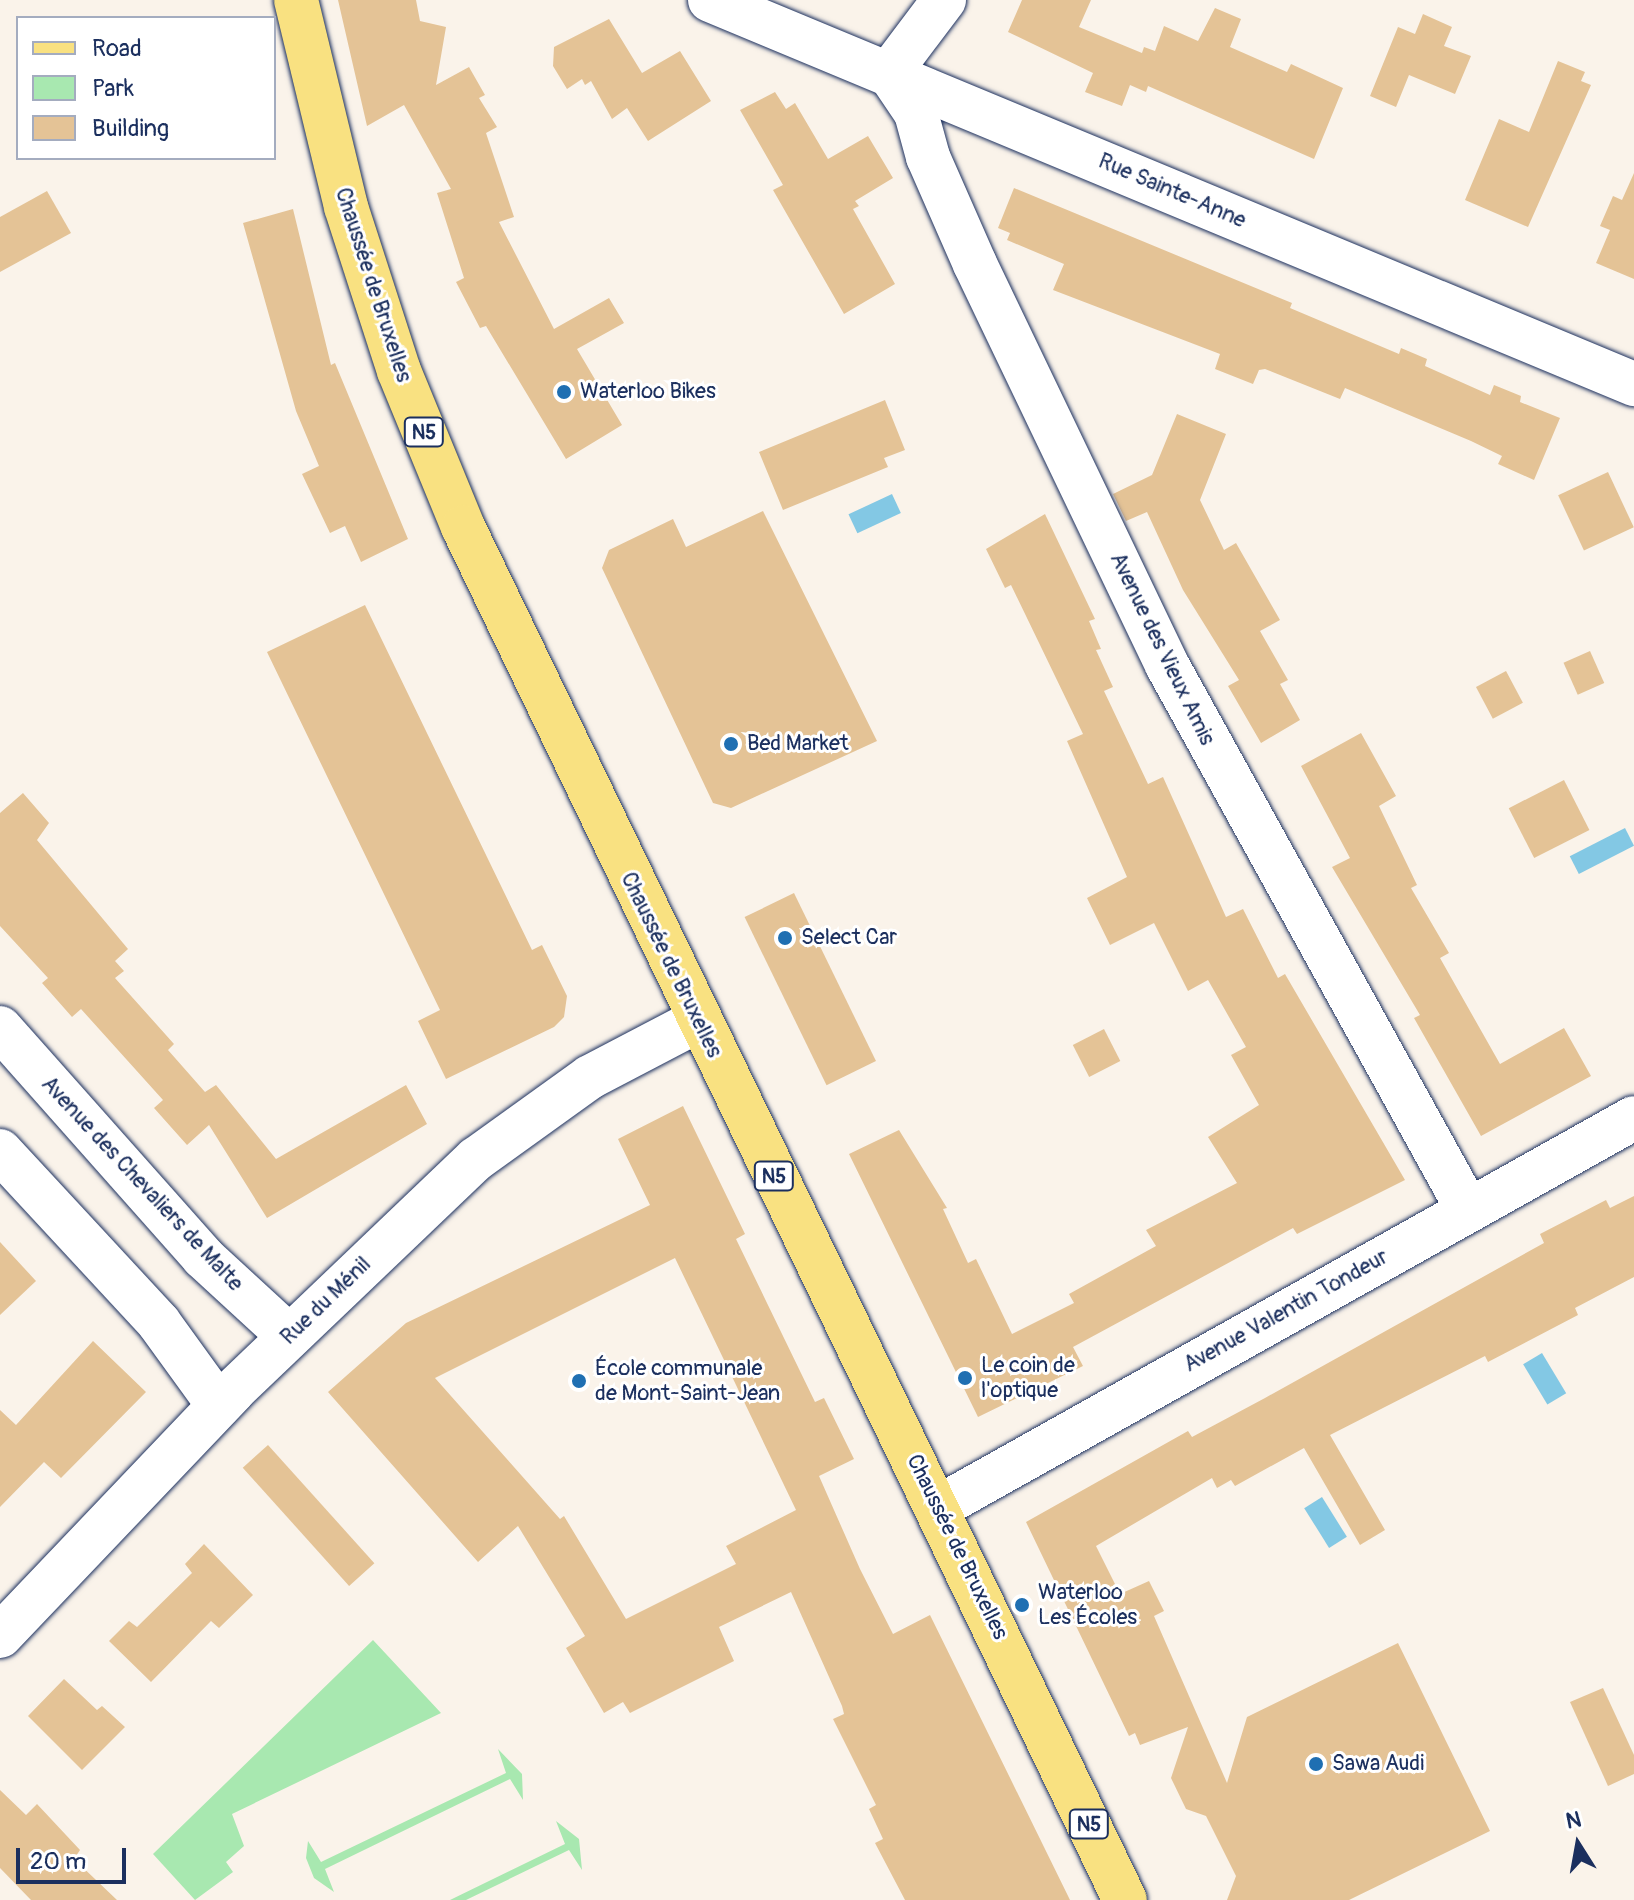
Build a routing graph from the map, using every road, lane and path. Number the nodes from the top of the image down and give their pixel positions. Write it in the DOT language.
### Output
graph roads {
  1 [pos="296,0"];
  2 [pos="710,0"];
  3 [pos="944,0"];
  4 [pos="889,73"];
  5 [pos="1634,384"];
  6 [pos="697,1021"];
  7 [pos="0,1028"];
  8 [pos="1634,1118"];
  9 [pos="0,1151"];
  10 [pos="1468,1210"];
  11 [pos="289,1336"];
  12 [pos="219,1406"];
  13 [pos="939,1507"];
  14 [pos="0,1636"];
  15 [pos="1125,1900"];
  1 -- 6 [label="main road, Chaussée de Bruxelles / N5"];
  2 -- 4 [label="street, Rue Sainte-Anne"];
  3 -- 4 [label="street"];
  4 -- 5 [label="street, Rue Sainte-Anne"];
  4 -- 10 [label="street, Avenue des Vieux Amis"];
  6 -- 11 [label="street, Rue du Ménil"];
  6 -- 13 [label="main road, Chaussée de Bruxelles / N5"];
  7 -- 11 [label="street, Avenue des Chevaliers de Malte"];
  8 -- 10 [label="street, Avenue Valentin Tondeur"];
  9 -- 12 [label="street"];
  10 -- 13 [label="street, Avenue Valentin Tondeur"];
  11 -- 12 [label="street, Rue du Ménil"];
  12 -- 14 [label="street, Rue du Ménil"];
  13 -- 15 [label="main road, Chaussée de Bruxelles / N5"];
}
